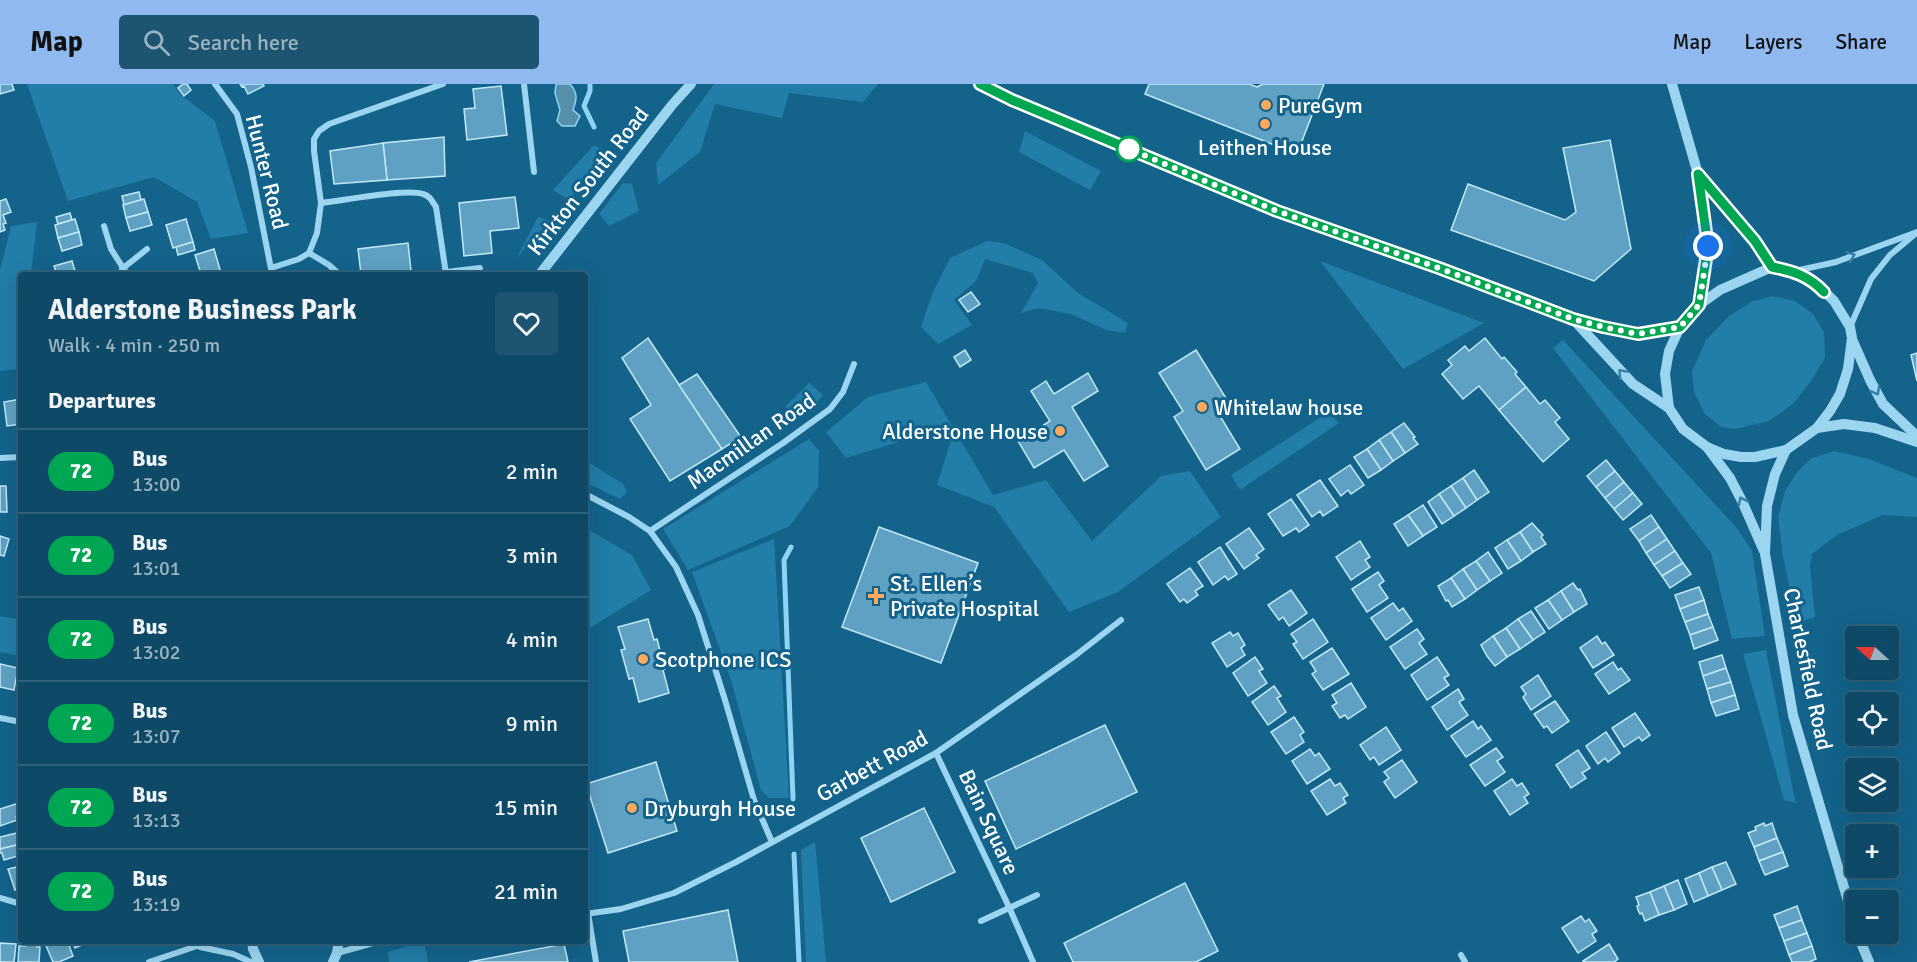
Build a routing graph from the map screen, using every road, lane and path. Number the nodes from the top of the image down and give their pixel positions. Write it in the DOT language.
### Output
graph roads {
  1 [pos="215,84"];
  2 [pos="443,84"];
  3 [pos="524,84"];
  4 [pos="691,84"];
  5 [pos="980,84"];
  6 [pos="1672,84"];
  7 [pos="534,172"];
  8 [pos="1698,174"];
  9 [pos="321,203"];
  10 [pos="104,226"];
  11 [pos="1917,233"];
  12 [pos="147,249"];
  13 [pos="309,253"];
  14 [pos="1772,267"];
  15 [pos="480,268"];
  16 [pos="272,271"];
  17 [pos="1795,271"];
  18 [pos="124,272"];
  19 [pos="337,272"];
  20 [pos="446,272"];
  21 [pos="453,272"];
  22 [pos="542,272"];
  23 [pos="1699,305"];
  24 [pos="1573,319"];
  25 [pos="1680,327"];
  26 [pos="1851,333"];
  27 [pos="854,364"];
  28 [pos="1668,408"];
  29 [pos="1816,428"];
  30 [pos="1917,436"];
  31 [pos="1917,442"];
  32 [pos="1707,447"];
  33 [pos="1786,450"];
  34 [pos="18,457"];
  35 [pos="0,458"];
  36 [pos="588,496"];
  37 [pos="650,531"];
  38 [pos="1765,554"];
  39 [pos="1121,620"];
  40 [pos="0,718"];
  41 [pos="18,721"];
  42 [pos="936,753"];
  43 [pos="772,842"];
  44 [pos="1845,891"];
  45 [pos="1037,895"];
  46 [pos="0,898"];
  47 [pos="18,903"];
  48 [pos="1009,907"];
  49 [pos="588,913"];
  50 [pos="588,918"];
  51 [pos="981,921"];
  52 [pos="204,944"];
  53 [pos="252,944"];
  54 [pos="372,944"];
  55 [pos="1862,944"];
  56 [pos="198,946"];
  57 [pos="1461,955"];
  58 [pos="335,957"];
  59 [pos="149,962"];
  60 [pos="251,962"];
  61 [pos="259,962"];
  62 [pos="596,962"];
  63 [pos="1033,962"];
  64 [pos="1465,962"];
  65 [pos="1869,962"];
  1 -- 16 [label="street, Hunter Road"];
  2 -- 9 [label="street"];
  3 -- 7 [label="street"];
  4 -- 22 [label="street, Kirkton South Road"];
  5 -- 24 [label="street"];
  6 -- 8 [label="street"];
  8 -- 14 [label="street"];
  8 -- 23 [label="street"];
  9 -- 13 [label="street"];
  9 -- 20 [label="street"];
  10 -- 18 [label="street"];
  17 -- 11 [label="street, one-way"];
  11 -- 26 [label="street"];
  12 -- 18 [label="street"];
  13 -- 16 [label="street"];
  13 -- 19 [label="street"];
  14 -- 17 [label="street"];
  14 -- 23 [label="street"];
  15 -- 21 [label="street"];
  17 -- 26 [label="street"];
  23 -- 25 [label="street"];
  24 -- 25 [label="street"];
  28 -- 24 [label="street, one-way"];
  25 -- 28 [label="street"];
  26 -- 29 [label="street"];
  26 -- 30 [label="street, one-way"];
  27 -- 37 [label="street, Macmillan Road"];
  28 -- 32 [label="street"];
  29 -- 31 [label="street"];
  29 -- 33 [label="street"];
  32 -- 33 [label="street"];
  38 -- 32 [label="street, Charlesfield Road, one-way"];
  33 -- 38 [label="street, Charlesfield Road"];
  34 -- 35 [label="street"];
  36 -- 37 [label="street"];
  37 -- 43 [label="street"];
  38 -- 44 [label="street, Charlesfield Road"];
  39 -- 42 [label="street, Garbett Road"];
  40 -- 41 [label="street"];
  42 -- 43 [label="street, Garbett Road"];
  42 -- 48 [label="street, Bain Square"];
  43 -- 49 [label="street, Garbett Road"];
  45 -- 48 [label="street, Bain Square"];
  46 -- 47 [label="street"];
  48 -- 51 [label="street, Bain Square"];
  48 -- 63 [label="street, Bain Square"];
  50 -- 62 [label="street"];
  52 -- 56 [label="street"];
  53 -- 61 [label="street"];
  54 -- 58 [label="street"];
  55 -- 65 [label="street"];
  56 -- 59 [label="street"];
  56 -- 60 [label="street"];
  57 -- 64 [label="street"];
}
